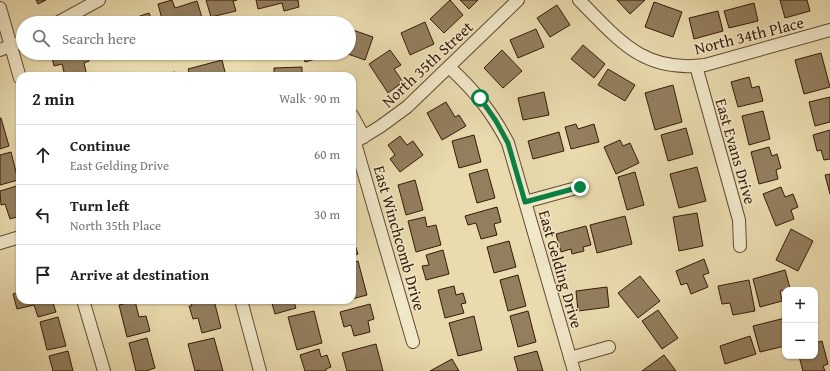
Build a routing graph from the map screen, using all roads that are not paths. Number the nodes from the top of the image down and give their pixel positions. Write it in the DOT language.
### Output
graph roads {
  1 [pos="99,0"];
  2 [pos="518,0"];
  3 [pos="579,0"];
  4 [pos="0,8"];
  5 [pos="70,16"];
  6 [pos="830,30"];
  7 [pos="16,44"];
  8 [pos="5,48"];
  9 [pos="696,66"];
  10 [pos="449,67"];
  11 [pos="17,72"];
  12 [pos="357,141"];
  13 [pos="580,187"];
  14 [pos="525,202"];
  15 [pos="16,238"];
  16 [pos="0,243"];
  17 [pos="740,246"];
  18 [pos="84,304"];
  19 [pos="242,304"];
  20 [pos="413,342"];
  21 [pos="609,347"];
  22 [pos="570,358"];
  23 [pos="104,371"];
  24 [pos="260,371"];
  25 [pos="574,371"];
  1 -- 5 [label="street"];
  2 -- 10 [label="street, North 35th Street"];
  3 -- 9 [label="street, North 34th Place"];
  4 -- 8 [label="street"];
  6 -- 9 [label="street, North 34th Place"];
  7 -- 8 [label="street"];
  8 -- 11 [label="street"];
  9 -- 17 [label="street, East Evans Drive"];
  10 -- 12 [label="street, North 35th Street"];
  10 -- 14 [label="street, East Gelding Drive"];
  12 -- 20 [label="street, East Winchcomb Drive"];
  13 -- 14 [label="street"];
  14 -- 22 [label="street, East Gelding Drive"];
  15 -- 16 [label="street"];
  18 -- 23 [label="street"];
  19 -- 24 [label="street"];
  21 -- 22 [label="street"];
  22 -- 25 [label="street, East Gelding Drive"];
}
